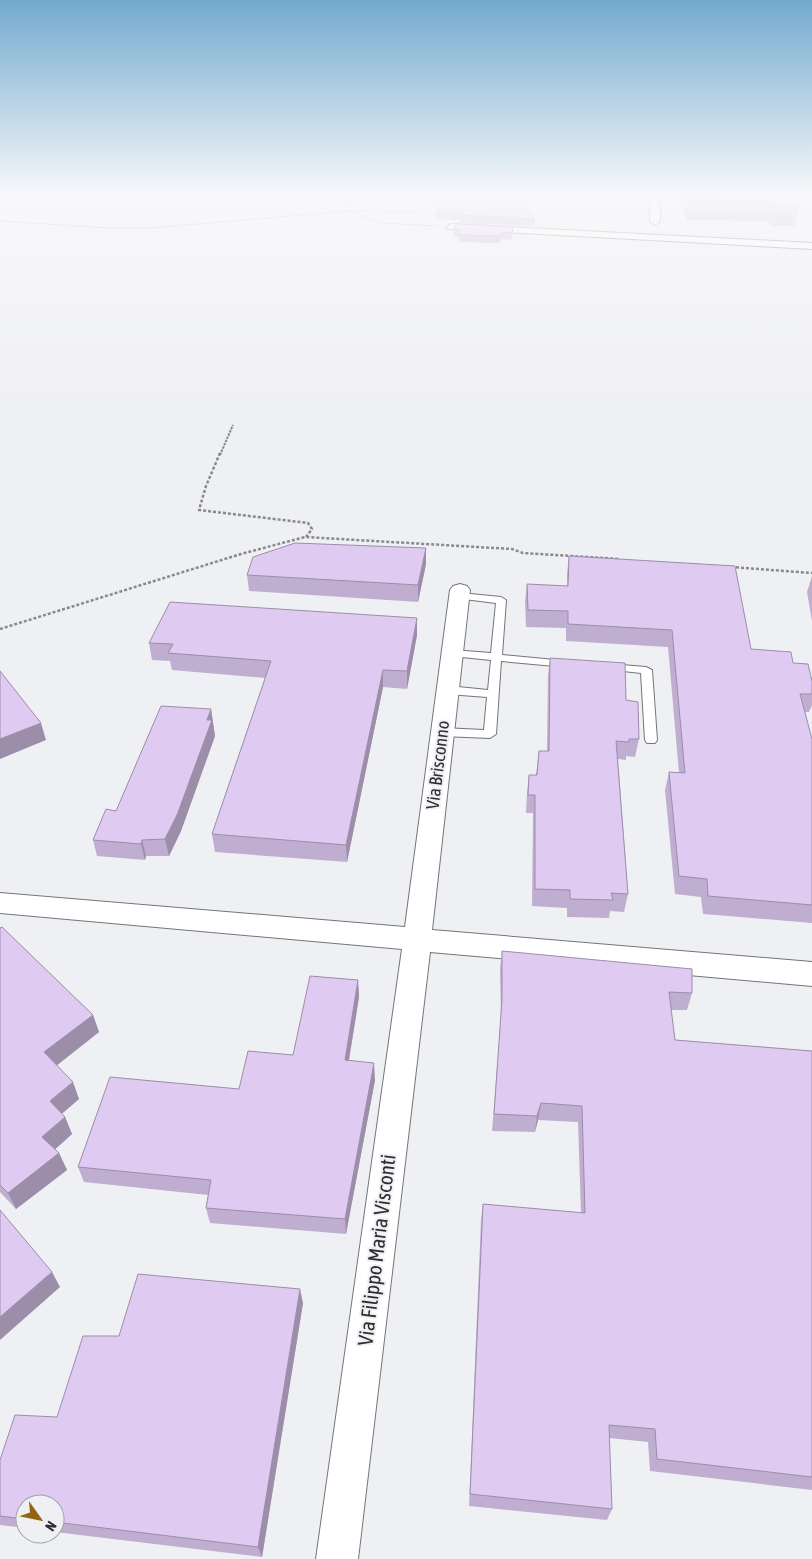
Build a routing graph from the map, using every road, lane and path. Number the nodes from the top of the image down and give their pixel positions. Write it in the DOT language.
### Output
graph roads {
  1 [pos="233,425"];
  2 [pos="305,537"];
  3 [pos="623,560"];
  4 [pos="730,567"];
  5 [pos="812,573"];
  6 [pos="460,593"];
  7 [pos="0,629"];
  8 [pos="452,653"];
  9 [pos="496,658"];
  10 [pos="579,665"];
  11 [pos="598,666"];
  12 [pos="448,690"];
  13 [pos="494,694"];
  14 [pos="442,732"];
  15 [pos="651,740"];
  16 [pos="0,903"];
  17 [pos="417,941"];
  18 [pos="812,974"];
  19 [pos="337,1559"];
  1 -- 2 [label="path"];
  2 -- 3 [label="path"];
  2 -- 7 [label="path"];
  4 -- 5 [label="path"];
  6 -- 8 [label="street, Via Brisconno"];
  6 -- 9 [label="lane"];
  8 -- 9 [label="lane"];
  8 -- 12 [label="street, Via Brisconno"];
  9 -- 10 [label="lane"];
  9 -- 13 [label="lane"];
  11 -- 15 [label="lane"];
  12 -- 13 [label="lane"];
  12 -- 14 [label="street, Via Brisconno"];
  13 -- 14 [label="lane"];
  14 -- 17 [label="street, Via Brisconno"];
  16 -- 17 [label="street"];
  17 -- 18 [label="street"];
  17 -- 19 [label="street, Via Filippo Maria Visconti"];
}
